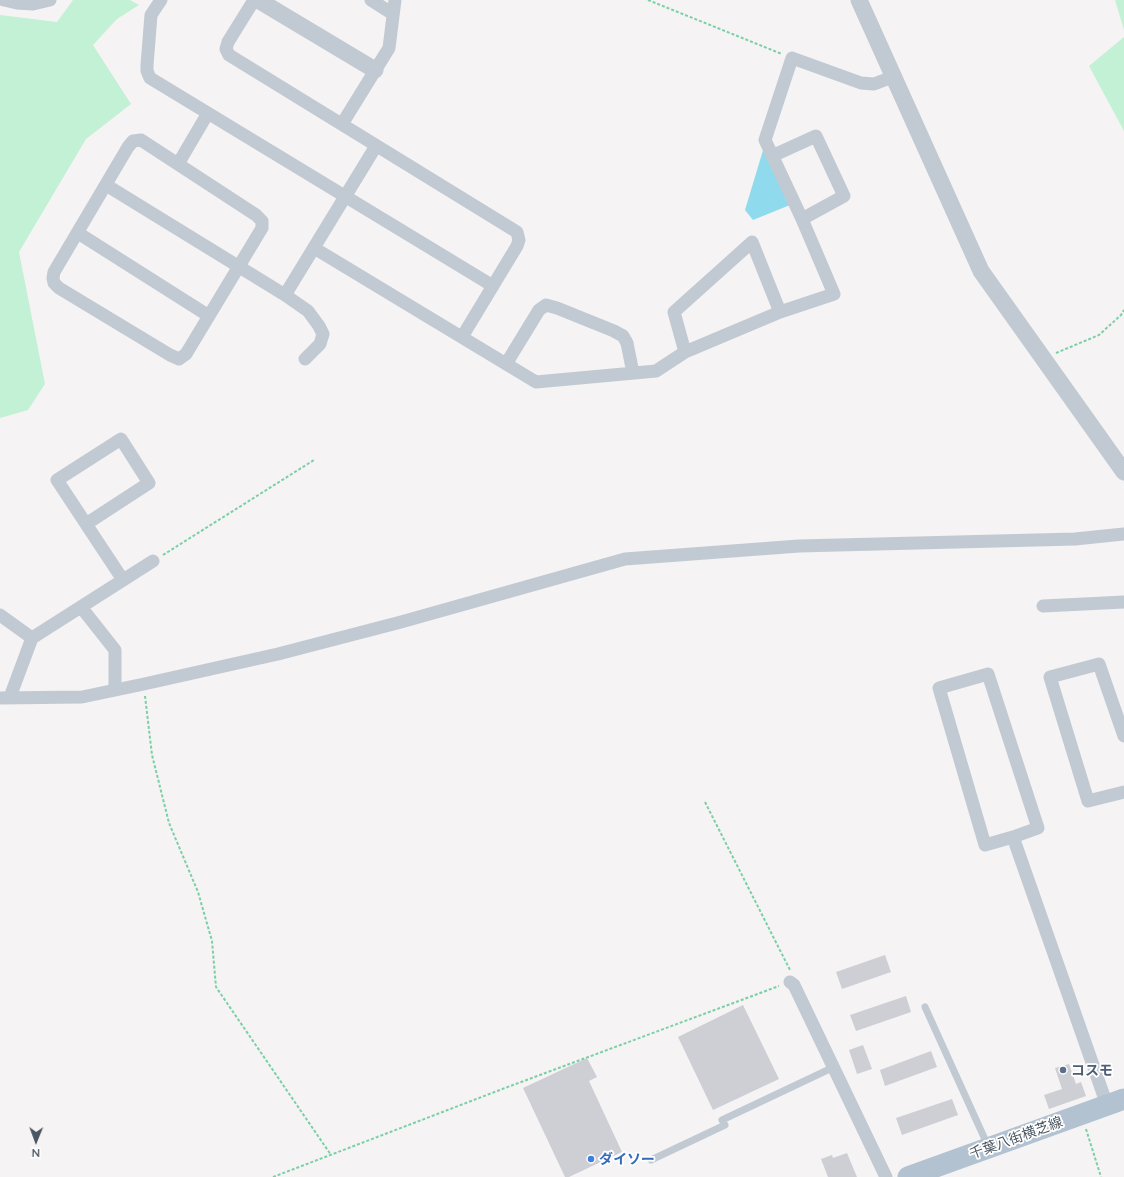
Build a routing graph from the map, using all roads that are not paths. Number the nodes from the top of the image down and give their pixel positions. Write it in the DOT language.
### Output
graph roads {
  1 [pos="4,0"];
  2 [pos="50,0"];
  3 [pos="254,0"];
  4 [pos="258,0"];
  5 [pos="371,0"];
  6 [pos="395,0"];
  7 [pos="157,2"];
  8 [pos="863,2"];
  9 [pos="393,14"];
  10 [pos="375,70"];
  11 [pos="895,76"];
  12 [pos="208,113"];
  13 [pos="342,124"];
  14 [pos="376,146"];
  15 [pos="772,156"];
  16 [pos="178,164"];
  17 [pos="106,185"];
  18 [pos="346,196"];
  19 [pos="802,219"];
  20 [pos="78,233"];
  21 [pos="314,248"];
  22 [pos="239,267"];
  23 [pos="493,286"];
  24 [pos="285,295"];
  25 [pos="780,312"];
  26 [pos="209,316"];
  27 [pos="462,337"];
  28 [pos="685,352"];
  29 [pos="305,359"];
  30 [pos="506,364"];
  31 [pos="633,373"];
  32 [pos="1124,472"];
  33 [pos="86,524"];
  34 [pos="1124,534"];
  35 [pos="153,561"];
  36 [pos="123,580"];
  37 [pos="1124,602"];
  38 [pos="81,606"];
  39 [pos="1044,606"];
  40 [pos="0,615"];
  41 [pos="32,638"];
  42 [pos="115,689"];
  43 [pos="5,698"];
  44 [pos="1124,736"];
  45 [pos="1124,792"];
  46 [pos="1013,837"];
  47 [pos="790,982"];
  48 [pos="925,1007"];
  49 [pos="834,1067"];
  50 [pos="1115,1102"];
  51 [pos="989,1148"];
  52 [pos="650,1160"];
  53 [pos="886,1177"];
  54 [pos="908,1177"];
  1 -- 2 [label="street"];
  3 -- 13 [label="street"];
  4 -- 10 [label="street"];
  5 -- 9 [label="street"];
  6 -- 9 [label="street"];
  7 -- 12 [label="street"];
  8 -- 11 [label="street"];
  9 -- 10 [label="street"];
  10 -- 13 [label="street"];
  11 -- 15 [label="street"];
  11 -- 32 [label="street"];
  12 -- 16 [label="street"];
  12 -- 18 [label="street"];
  13 -- 14 [label="street"];
  14 -- 18 [label="street"];
  14 -- 23 [label="street"];
  15 -- 19 [label="street"];
  15 -- 19 [label="street"];
  16 -- 17 [label="street"];
  16 -- 22 [label="street"];
  17 -- 20 [label="street"];
  17 -- 22 [label="street"];
  18 -- 21 [label="street"];
  18 -- 23 [label="street"];
  19 -- 25 [label="street"];
  20 -- 26 [label="street"];
  20 -- 26 [label="street"];
  21 -- 24 [label="street"];
  21 -- 27 [label="street"];
  22 -- 24 [label="street"];
  22 -- 26 [label="street"];
  23 -- 27 [label="street"];
  24 -- 29 [label="street"];
  25 -- 28 [label="street"];
  25 -- 28 [label="street"];
  27 -- 30 [label="street"];
  28 -- 31 [label="street"];
  30 -- 31 [label="street"];
  30 -- 31 [label="street"];
  33 -- 33 [label="street"];
  33 -- 36 [label="street"];
  34 -- 42 [label="street"];
  35 -- 36 [label="street"];
  36 -- 38 [label="street"];
  37 -- 39 [label="street"];
  38 -- 41 [label="street"];
  38 -- 42 [label="street"];
  40 -- 41 [label="street"];
  41 -- 43 [label="street"];
  42 -- 43 [label="street"];
  44 -- 45 [label="street"];
  46 -- 46 [label="street"];
  46 -- 50 [label="street"];
  47 -- 49 [label="street"];
  48 -- 51 [label="lane"];
  49 -- 52 [label="lane"];
  49 -- 53 [label="street"];
  50 -- 51 [label="main road, 千葉八街横芝線"];
  51 -- 54 [label="main road, 千葉八街横芝線"];
}
